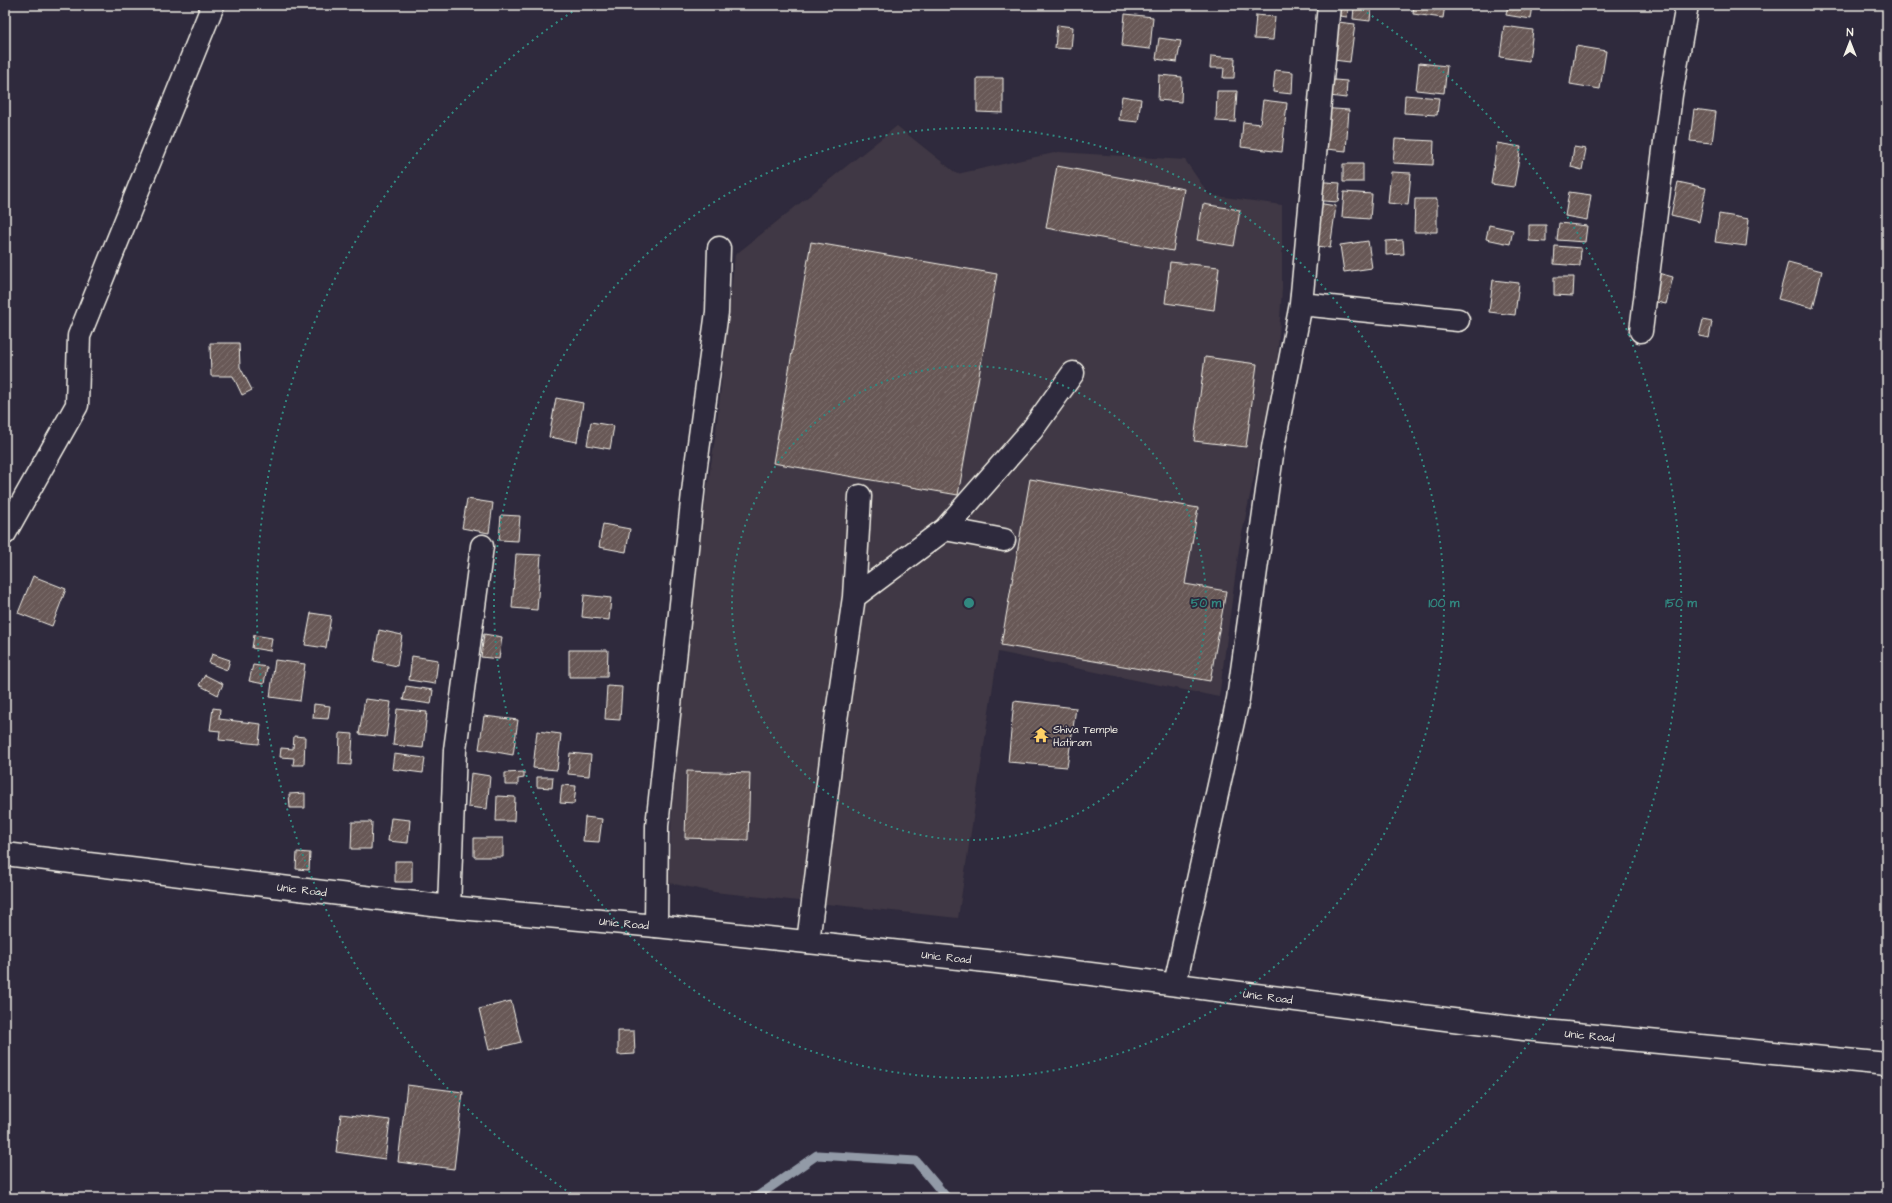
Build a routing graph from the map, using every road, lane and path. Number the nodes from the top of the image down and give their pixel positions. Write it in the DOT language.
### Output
graph roads {
  1 [pos="213,5"];
  2 [pos="1329,5"];
  3 [pos="1686,5"];
  4 [pos="719,248"];
  5 [pos="1301,304"];
  6 [pos="1458,320"];
  7 [pos="1641,331"];
  8 [pos="1073,373"];
  9 [pos="860,496"];
  10 [pos="945,529"];
  11 [pos="5,533"];
  12 [pos="1004,540"];
  13 [pos="482,546"];
  14 [pos="854,597"];
  15 [pos="5,854"];
  16 [pos="449,907"];
  17 [pos="656,926"];
  18 [pos="808,942"];
  19 [pos="1175,984"];
  20 [pos="1887,1064"];
  1 -- 11 [label="street"];
  2 -- 5 [label="street"];
  3 -- 7 [label="street"];
  4 -- 17 [label="street"];
  5 -- 6 [label="street"];
  5 -- 19 [label="street"];
  8 -- 10 [label="street"];
  9 -- 14 [label="street"];
  10 -- 12 [label="street"];
  10 -- 14 [label="street"];
  13 -- 16 [label="street"];
  14 -- 18 [label="street"];
  15 -- 16 [label="street, Unic Road"];
  16 -- 17 [label="street, Unic Road"];
  17 -- 18 [label="street, Unic Road"];
  18 -- 19 [label="street, Unic Road"];
  19 -- 20 [label="street, Unic Road"];
}
